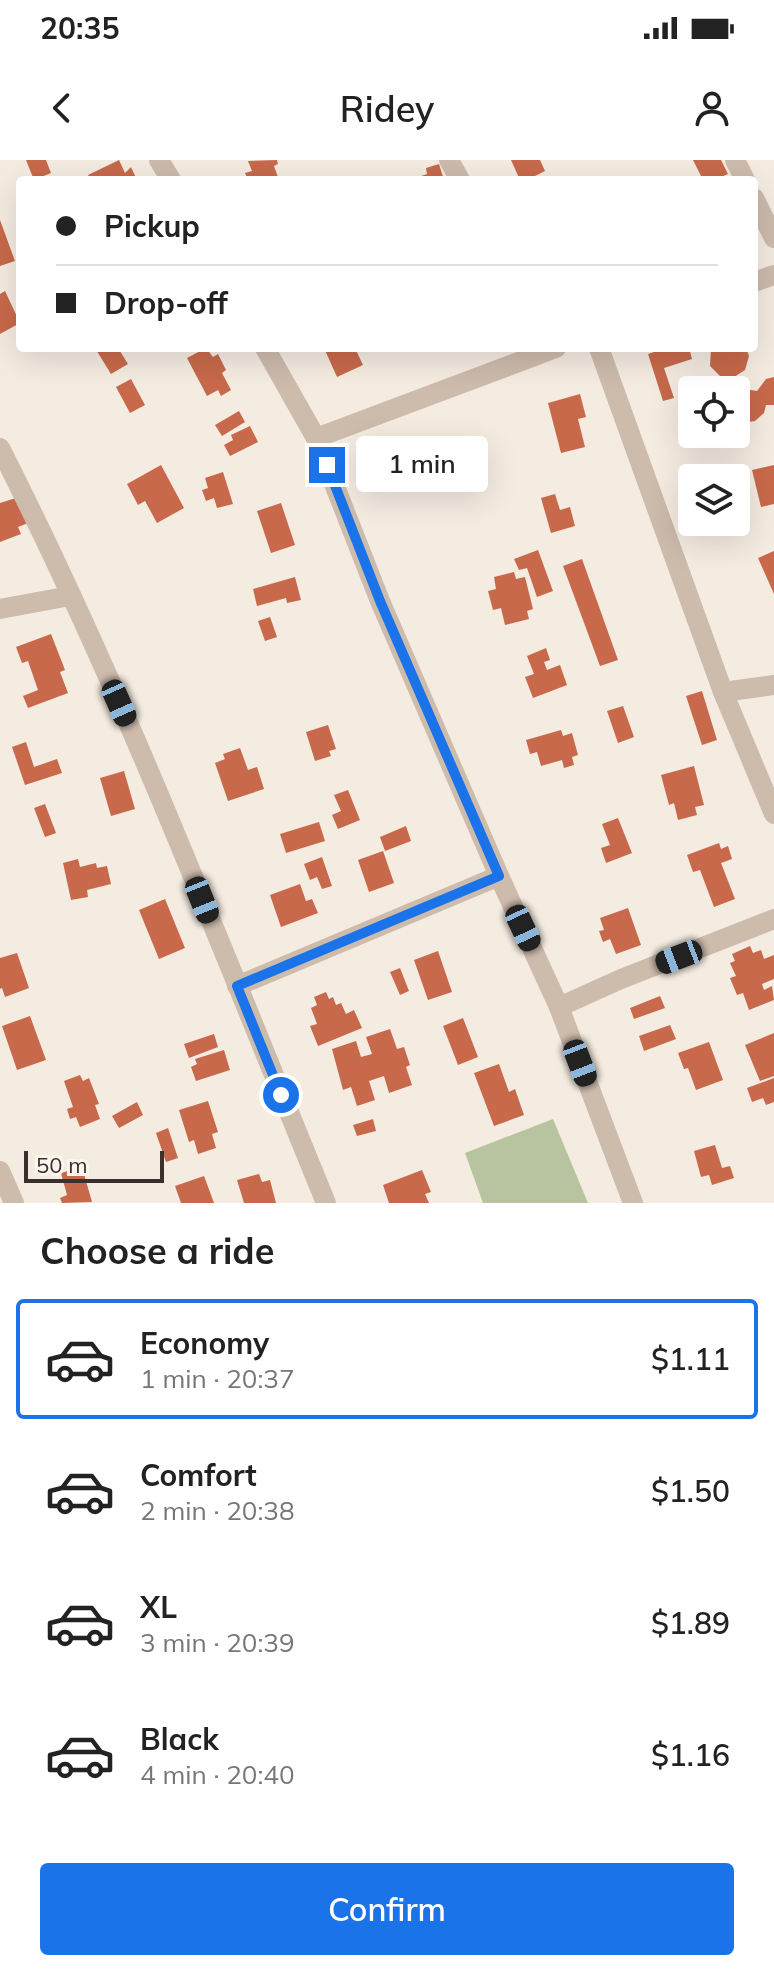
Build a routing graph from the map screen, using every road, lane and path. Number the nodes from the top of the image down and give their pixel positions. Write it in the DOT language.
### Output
graph roads {
  1 [pos="758,206"];
  2 [pos="774,238"];
  3 [pos="267,352"];
  4 [pos="542,352"];
  5 [pos="600,352"];
  6 [pos="316,438"];
  7 [pos="0,448"];
  8 [pos="70,596"];
  9 [pos="0,609"];
  10 [pos="774,685"];
  11 [pos="723,692"];
  12 [pos="774,814"];
  13 [pos="499,876"];
  14 [pos="774,919"];
  15 [pos="237,986"];
  16 [pos="559,1007"];
  17 [pos="0,1171"];
  18 [pos="14,1203"];
  19 [pos="326,1203"];
  20 [pos="633,1203"];
  1 -- 2 [label="street"];
  3 -- 6 [label="street"];
  4 -- 6 [label="street"];
  5 -- 11 [label="street"];
  6 -- 13 [label="street"];
  7 -- 8 [label="street"];
  8 -- 9 [label="street"];
  8 -- 15 [label="street"];
  10 -- 11 [label="street"];
  11 -- 12 [label="street"];
  13 -- 15 [label="street"];
  13 -- 16 [label="street"];
  14 -- 16 [label="street"];
  15 -- 19 [label="street"];
  16 -- 20 [label="street"];
  17 -- 18 [label="street"];
}
